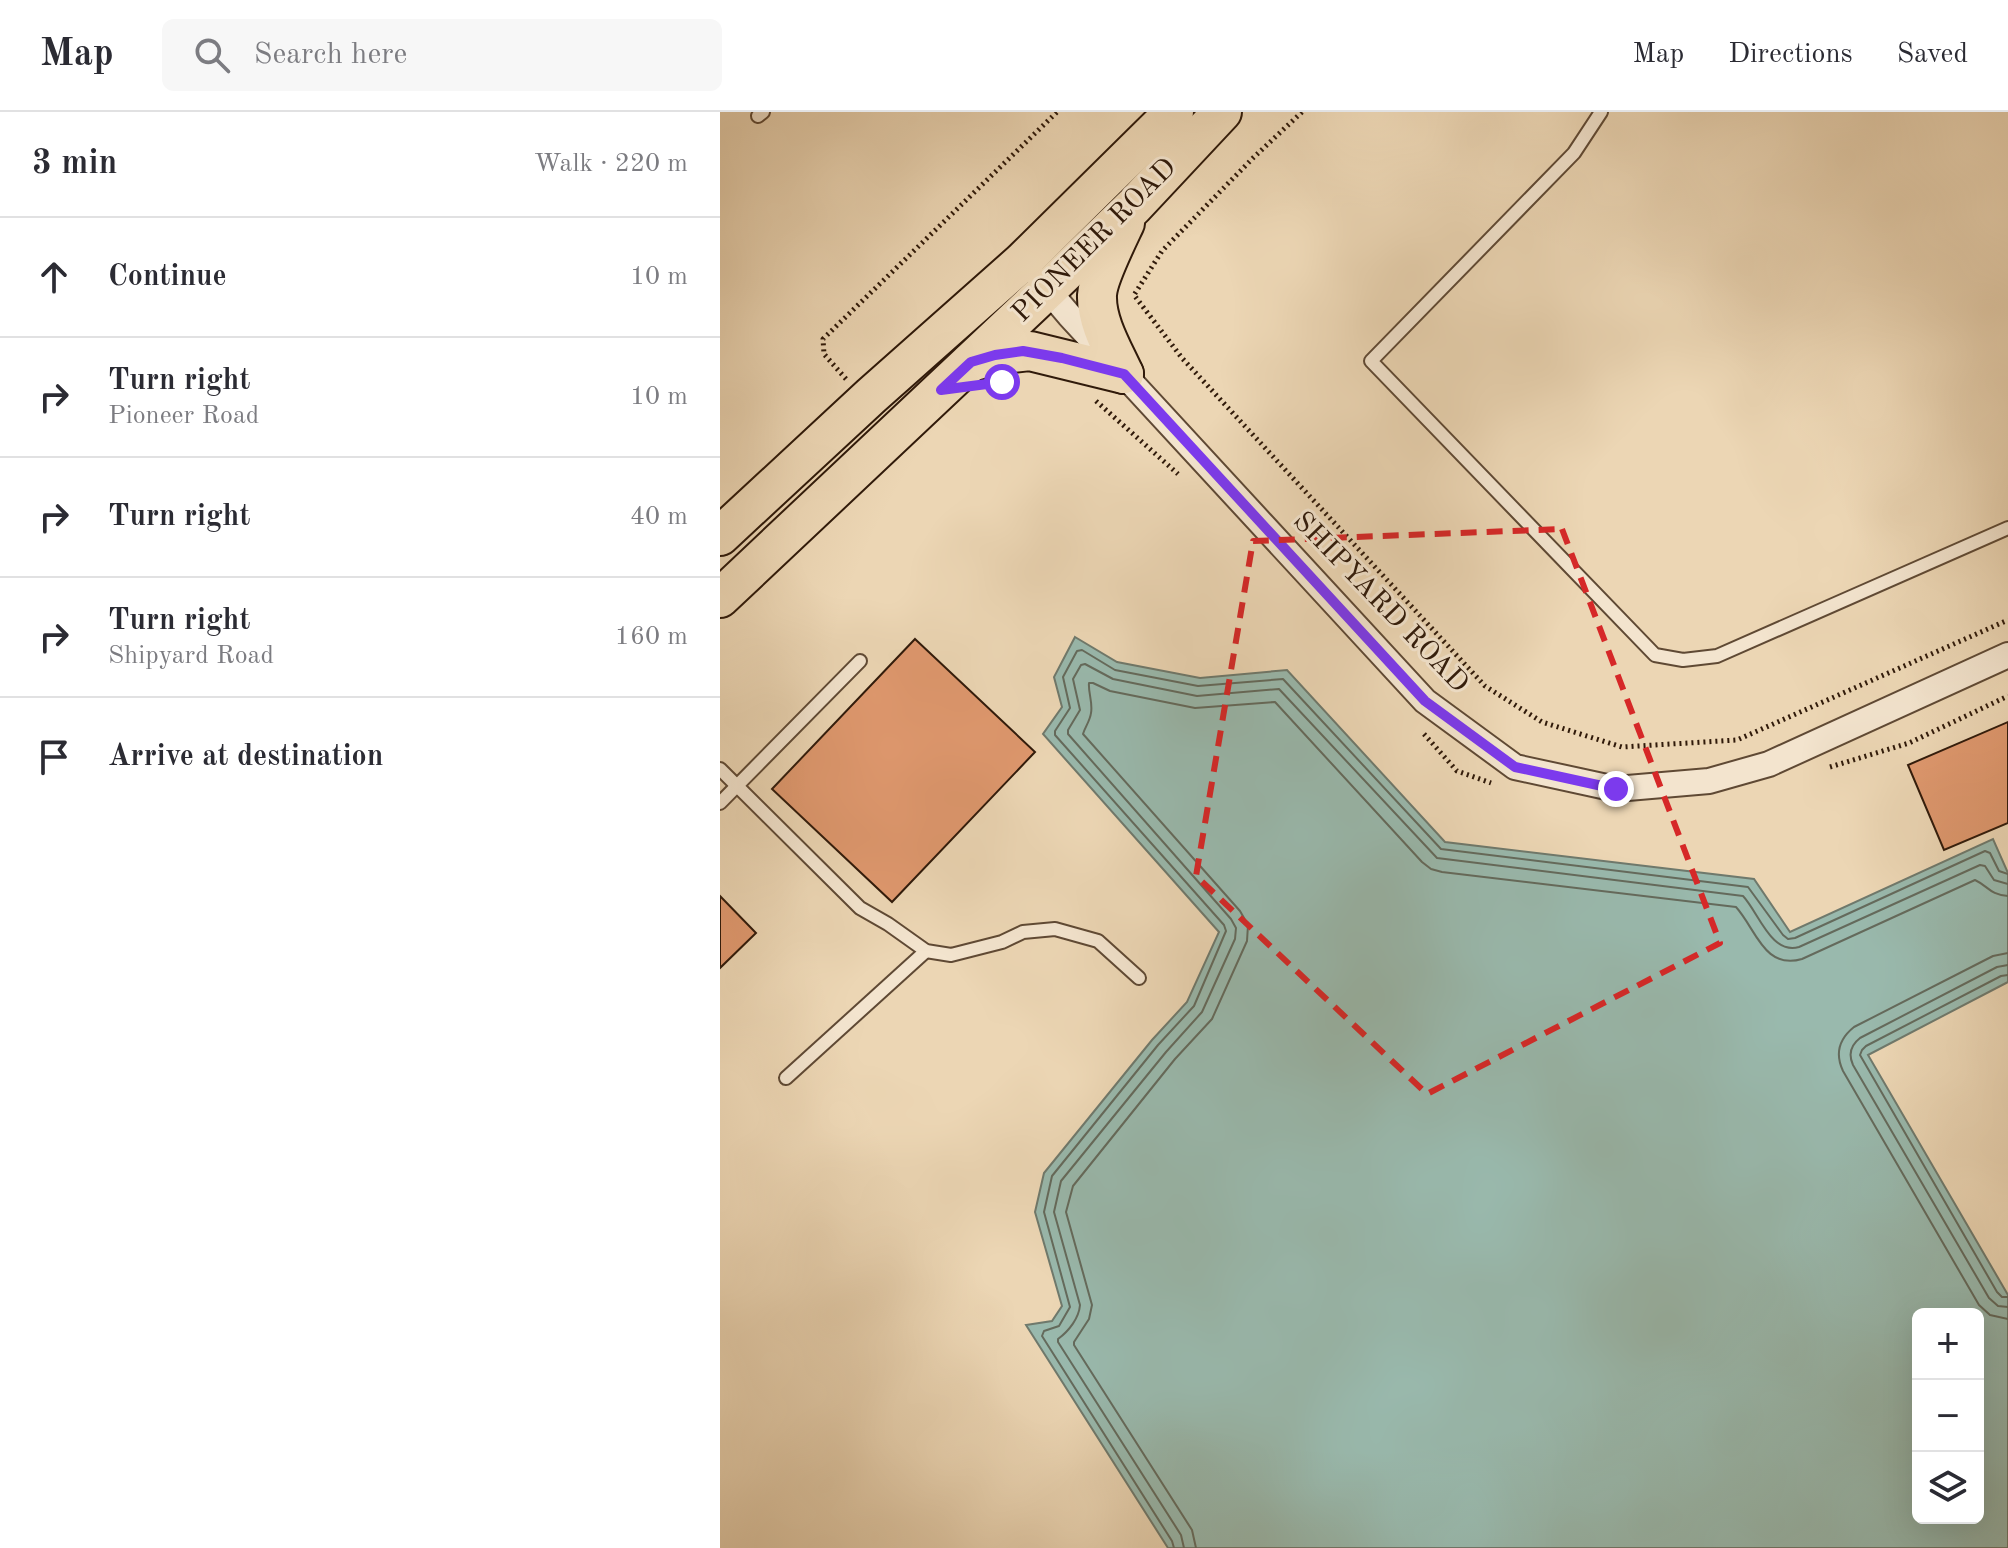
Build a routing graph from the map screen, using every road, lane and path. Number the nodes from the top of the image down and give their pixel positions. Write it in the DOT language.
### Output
graph roads {
  1 [pos="1057,112"];
  2 [pos="1174,112"];
  3 [pos="1222,112"];
  4 [pos="1302,112"];
  5 [pos="1601,112"];
  6 [pos="1134,206"];
  7 [pos="1022,262"];
  8 [pos="1048,289"];
  9 [pos="971,362"];
  10 [pos="1124,374"];
  11 [pos="856,392"];
  12 [pos="1093,397"];
  13 [pos="1185,481"];
  14 [pos="2008,528"];
  15 [pos="720,536"];
  16 [pos="720,598"];
  17 [pos="2008,620"];
  18 [pos="2008,655"];
  19 [pos="860,661"];
  20 [pos="2008,696"];
  21 [pos="1414,723"];
  22 [pos="720,769"];
  23 [pos="1818,770"];
  24 [pos="737,785"];
  25 [pos="1498,785"];
  26 [pos="720,803"];
  27 [pos="926,951"];
  28 [pos="1139,978"];
  29 [pos="786,1078"];
  1 -- 11 [label="path"];
  2 -- 7 [label="main road, PIONEER ROAD"];
  3 -- 6 [label="main road, PIONEER ROAD"];
  4 -- 17 [label="path"];
  5 -- 14 [label="lane"];
  6 -- 8 [label="main road, PIONEER ROAD"];
  6 -- 10 [label="main road"];
  7 -- 8 [label="street, SHIPYARD ROAD"];
  7 -- 11 [label="main road, PIONEER ROAD"];
  8 -- 9 [label="main road, PIONEER ROAD"];
  8 -- 10 [label="street, SHIPYARD ROAD"];
  9 -- 10 [label="main road"];
  9 -- 16 [label="main road, PIONEER ROAD"];
  10 -- 18 [label="street, SHIPYARD ROAD"];
  11 -- 15 [label="main road, PIONEER ROAD"];
  12 -- 13 [label="path"];
  19 -- 24 [label="lane"];
  20 -- 23 [label="path"];
  21 -- 25 [label="path"];
  22 -- 24 [label="lane"];
  24 -- 26 [label="lane"];
  24 -- 27 [label="lane"];
  27 -- 28 [label="lane"];
  27 -- 29 [label="lane"];
}
